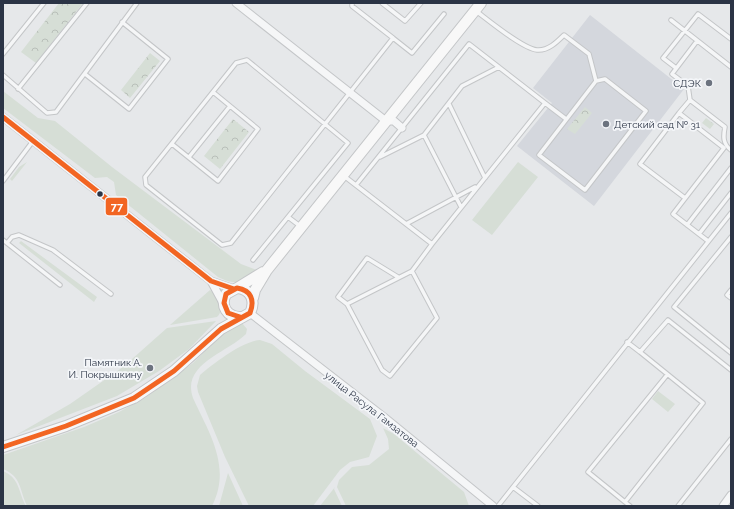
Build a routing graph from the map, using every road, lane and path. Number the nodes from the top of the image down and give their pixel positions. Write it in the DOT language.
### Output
graph roads {
  1 [pos="44,3"];
  2 [pos="87,3"];
  3 [pos="131,3"];
  4 [pos="137,3"];
  5 [pos="236,3"];
  6 [pos="352,3"];
  7 [pos="382,3"];
  8 [pos="421,3"];
  9 [pos="134,7"];
  10 [pos="478,7"];
  11 [pos="444,14"];
  12 [pos="671,20"];
  13 [pos="122,22"];
  14 [pos="685,31"];
  15 [pos="393,38"];
  16 [pos="731,39"];
  17 [pos="697,41"];
  18 [pos="3,54"];
  19 [pos="499,67"];
  20 [pos="731,67"];
  21 [pos="676,68"];
  22 [pos="85,74"];
  23 [pos="3,75"];
  24 [pos="596,81"];
  25 [pos="18,89"];
  26 [pos="213,92"];
  27 [pos="349,92"];
  28 [pos="690,100"];
  29 [pos="545,103"];
  30 [pos="448,104"];
  31 [pos="230,106"];
  32 [pos="679,113"];
  33 [pos="3,117"];
  34 [pos="566,119"];
  35 [pos="386,121"];
  36 [pos="324,123"];
  37 [pos="402,128"];
  38 [pos="424,135"];
  39 [pos="33,141"];
  40 [pos="172,144"];
  41 [pos="725,147"];
  42 [pos="731,150"];
  43 [pos="189,157"];
  44 [pos="379,157"];
  45 [pos="731,168"];
  46 [pos="343,175"];
  47 [pos="485,178"];
  48 [pos="3,181"];
  49 [pos="356,186"];
  50 [pos="478,186"];
  51 [pos="731,193"];
  52 [pos="456,197"];
  53 [pos="685,198"];
  54 [pos="461,207"];
  55 [pos="731,213"];
  56 [pos="288,217"];
  57 [pos="406,224"];
  58 [pos="687,225"];
  59 [pos="302,227"];
  60 [pos="699,234"];
  61 [pos="731,237"];
  62 [pos="3,240"];
  63 [pos="708,241"];
  64 [pos="7,243"];
  65 [pos="432,244"];
  66 [pos="253,260"];
  67 [pos="267,270"];
  68 [pos="412,271"];
  69 [pos="398,277"];
  70 [pos="211,281"];
  71 [pos="60,285"];
  72 [pos="235,288"];
  73 [pos="731,290"];
  74 [pos="111,294"];
  75 [pos="252,298"];
  76 [pos="731,298"];
  77 [pos="347,304"];
  78 [pos="224,305"];
  79 [pos="250,313"];
  80 [pos="240,318"];
  81 [pos="208,340"];
  82 [pos="627,342"];
  83 [pos="640,352"];
  84 [pos="731,353"];
  85 [pos="731,370"];
  86 [pos="667,375"];
  87 [pos="731,439"];
  88 [pos="3,447"];
  89 [pos="513,487"];
  90 [pos="731,495"];
  91 [pos="625,502"];
  92 [pos="493,506"];
  93 [pos="498,506"];
  94 [pos="538,506"];
  95 [pos="630,506"];
  96 [pos="678,506"];
  97 [pos="723,506"];
  1 -- 18 [label="lane"];
  2 -- 25 [label="lane"];
  3 -- 9 [label="lane"];
  4 -- 9 [label="lane"];
  5 -- 27 [label="street"];
  6 -- 15 [label="lane"];
  7 -- 8 [label="lane"];
  9 -- 13 [label="lane"];
  10 -- 24 [label="lane"];
  10 -- 35 [label="main road"];
  11 -- 15 [label="lane"];
  12 -- 14 [label="lane"];
  13 -- 22 [label="lane"];
  13 -- 22 [label="lane"];
  14 -- 16 [label="lane"];
  14 -- 17 [label="lane"];
  14 -- 21 [label="lane"];
  15 -- 27 [label="lane"];
  17 -- 20 [label="lane"];
  17 -- 21 [label="lane"];
  19 -- 29 [label="lane"];
  19 -- 30 [label="lane"];
  19 -- 37 [label="lane"];
  21 -- 28 [label="lane"];
  22 -- 25 [label="lane"];
  23 -- 25 [label="lane"];
  24 -- 34 [label="lane"];
  24 -- 34 [label="lane"];
  26 -- 31 [label="lane"];
  26 -- 36 [label="lane"];
  26 -- 40 [label="lane"];
  27 -- 35 [label="street"];
  27 -- 36 [label="lane"];
  28 -- 32 [label="lane"];
  28 -- 41 [label="lane"];
  29 -- 34 [label="lane"];
  29 -- 47 [label="lane"];
  30 -- 38 [label="lane"];
  30 -- 47 [label="lane"];
  31 -- 43 [label="lane"];
  31 -- 43 [label="lane"];
  32 -- 41 [label="lane"];
  32 -- 53 [label="lane"];
  33 -- 39 [label="street"];
  35 -- 37 [label="street"];
  35 -- 46 [label="main road"];
  36 -- 40 [label="lane"];
  36 -- 56 [label="lane"];
  37 -- 44 [label="lane"];
  38 -- 44 [label="lane"];
  38 -- 52 [label="lane"];
  39 -- 48 [label="lane"];
  39 -- 70 [label="street"];
  40 -- 43 [label="lane"];
  41 -- 42 [label="lane"];
  41 -- 53 [label="lane"];
  44 -- 49 [label="lane"];
  45 -- 58 [label="lane"];
  46 -- 49 [label="lane"];
  46 -- 59 [label="main road"];
  47 -- 50 [label="lane"];
  49 -- 57 [label="lane"];
  50 -- 52 [label="lane"];
  50 -- 54 [label="lane"];
  51 -- 60 [label="lane"];
  52 -- 54 [label="lane"];
  52 -- 57 [label="lane"];
  53 -- 58 [label="lane"];
  54 -- 65 [label="lane"];
  55 -- 63 [label="lane"];
  56 -- 59 [label="lane"];
  56 -- 66 [label="lane"];
  57 -- 65 [label="lane"];
  58 -- 60 [label="lane"];
  59 -- 67 [label="main road"];
  60 -- 63 [label="lane"];
  61 -- 84 [label="lane"];
  62 -- 64 [label="lane"];
  63 -- 82 [label="lane"];
  64 -- 71 [label="lane"];
  64 -- 74 [label="lane"];
  65 -- 68 [label="lane"];
  67 -- 72 [label="main road"];
  67 -- 75 [label="main road"];
  68 -- 69 [label="lane"];
  68 -- 77 [label="lane"];
  69 -- 77 [label="lane"];
  69 -- 77 [label="lane"];
  70 -- 72 [label="street"];
  70 -- 78 [label="street"];
  72 -- 75 [label="main road"];
  72 -- 78 [label="main road"];
  73 -- 76 [label="lane"];
  75 -- 79 [label="main road"];
  78 -- 80 [label="main road"];
  78 -- 81 [label="main road"];
  79 -- 80 [label="main road"];
  79 -- 92 [label="street, улица Расула Гамзатова"];
  80 -- 81 [label="main road"];
  81 -- 88 [label="main road"];
  82 -- 83 [label="lane"];
  82 -- 89 [label="lane"];
  83 -- 85 [label="lane"];
  83 -- 86 [label="lane"];
  86 -- 91 [label="lane"];
  86 -- 91 [label="lane"];
  87 -- 96 [label="lane"];
  89 -- 93 [label="lane"];
  89 -- 94 [label="lane"];
  90 -- 97 [label="street"];
  91 -- 95 [label="lane"];
}
